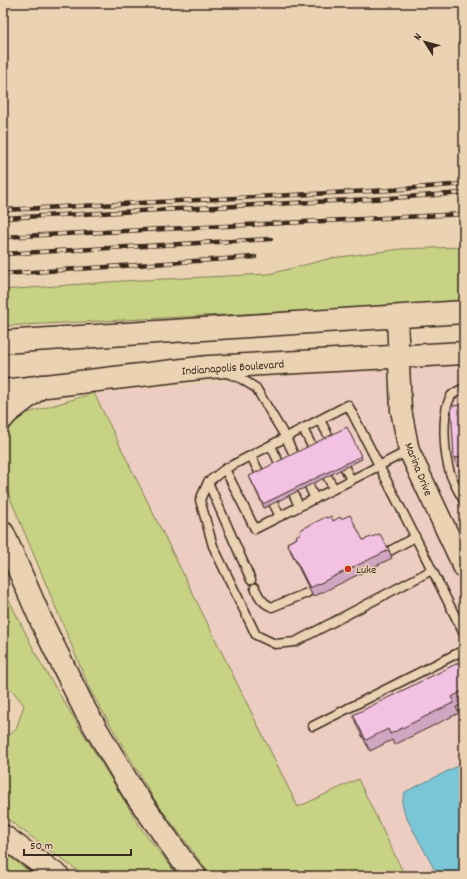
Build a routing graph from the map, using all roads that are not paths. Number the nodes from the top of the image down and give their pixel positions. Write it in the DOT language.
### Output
graph roads {
  1 [pos="464,312"];
  2 [pos="397,316"];
  3 [pos="3,342"];
  4 [pos="464,353"];
  5 [pos="399,357"];
  6 [pos="209,367"];
  7 [pos="42,386"];
  8 [pos="464,388"];
  9 [pos="3,391"];
  10 [pos="3,418"];
  11 [pos="320,420"];
  12 [pos="303,429"];
  13 [pos="286,438"];
  14 [pos="330,440"];
  15 [pos="271,446"];
  16 [pos="313,448"];
  17 [pos="409,451"];
  18 [pos="251,456"];
  19 [pos="295,457"];
  20 [pos="280,465"];
  21 [pos="379,466"];
  22 [pos="345,468"];
  23 [pos="225,469"];
  24 [pos="260,474"];
  25 [pos="328,476"];
  26 [pos="351,480"];
  27 [pos="208,482"];
  28 [pos="309,486"];
  29 [pos="334,489"];
  30 [pos="293,493"];
  31 [pos="315,498"];
  32 [pos="464,500"];
  33 [pos="273,503"];
  34 [pos="299,506"];
  35 [pos="280,516"];
  36 [pos="3,533"];
  37 [pos="415,537"];
  38 [pos="386,553"];
  39 [pos="464,568"];
  40 [pos="432,570"];
  41 [pos="307,592"];
  42 [pos="464,634"];
  43 [pos="464,650"];
  44 [pos="313,726"];
  45 [pos="3,836"];
  46 [pos="58,876"];
  47 [pos="195,876"];
  1 -- 2 [label="main road"];
  2 -- 3 [label="main road"];
  2 -- 5 [label="street, Marina Drive"];
  4 -- 5 [label="main road, Indianapolis Boulevard"];
  5 -- 6 [label="main road, Indianapolis Boulevard"];
  5 -- 17 [label="street, Marina Drive"];
  6 -- 7 [label="main road, Indianapolis Boulevard"];
  6 -- 13 [label="lane"];
  7 -- 9 [label="main road, Indianapolis Boulevard"];
  7 -- 10 [label="main road"];
  8 -- 32 [label="lane"];
  11 -- 12 [label="lane"];
  11 -- 14 [label="lane"];
  11 -- 21 [label="lane"];
  12 -- 13 [label="lane"];
  12 -- 16 [label="lane"];
  13 -- 15 [label="lane"];
  13 -- 19 [label="lane"];
  15 -- 18 [label="lane"];
  15 -- 20 [label="lane"];
  17 -- 21 [label="lane"];
  17 -- 39 [label="street, Marina Drive"];
  18 -- 23 [label="lane"];
  18 -- 24 [label="lane"];
  21 -- 26 [label="lane"];
  21 -- 37 [label="lane"];
  22 -- 26 [label="lane"];
  23 -- 27 [label="lane"];
  23 -- 35 [label="lane"];
  25 -- 29 [label="lane"];
  26 -- 29 [label="lane"];
  27 -- 40 [label="lane"];
  27 -- 41 [label="lane"];
  28 -- 31 [label="lane"];
  29 -- 31 [label="lane"];
  30 -- 34 [label="lane"];
  31 -- 34 [label="lane"];
  33 -- 35 [label="lane"];
  34 -- 35 [label="lane"];
  36 -- 47 [label="main road"];
  37 -- 38 [label="lane"];
  37 -- 40 [label="lane"];
  40 -- 42 [label="lane"];
  43 -- 44 [label="lane"];
  45 -- 46 [label="main road"];
}
